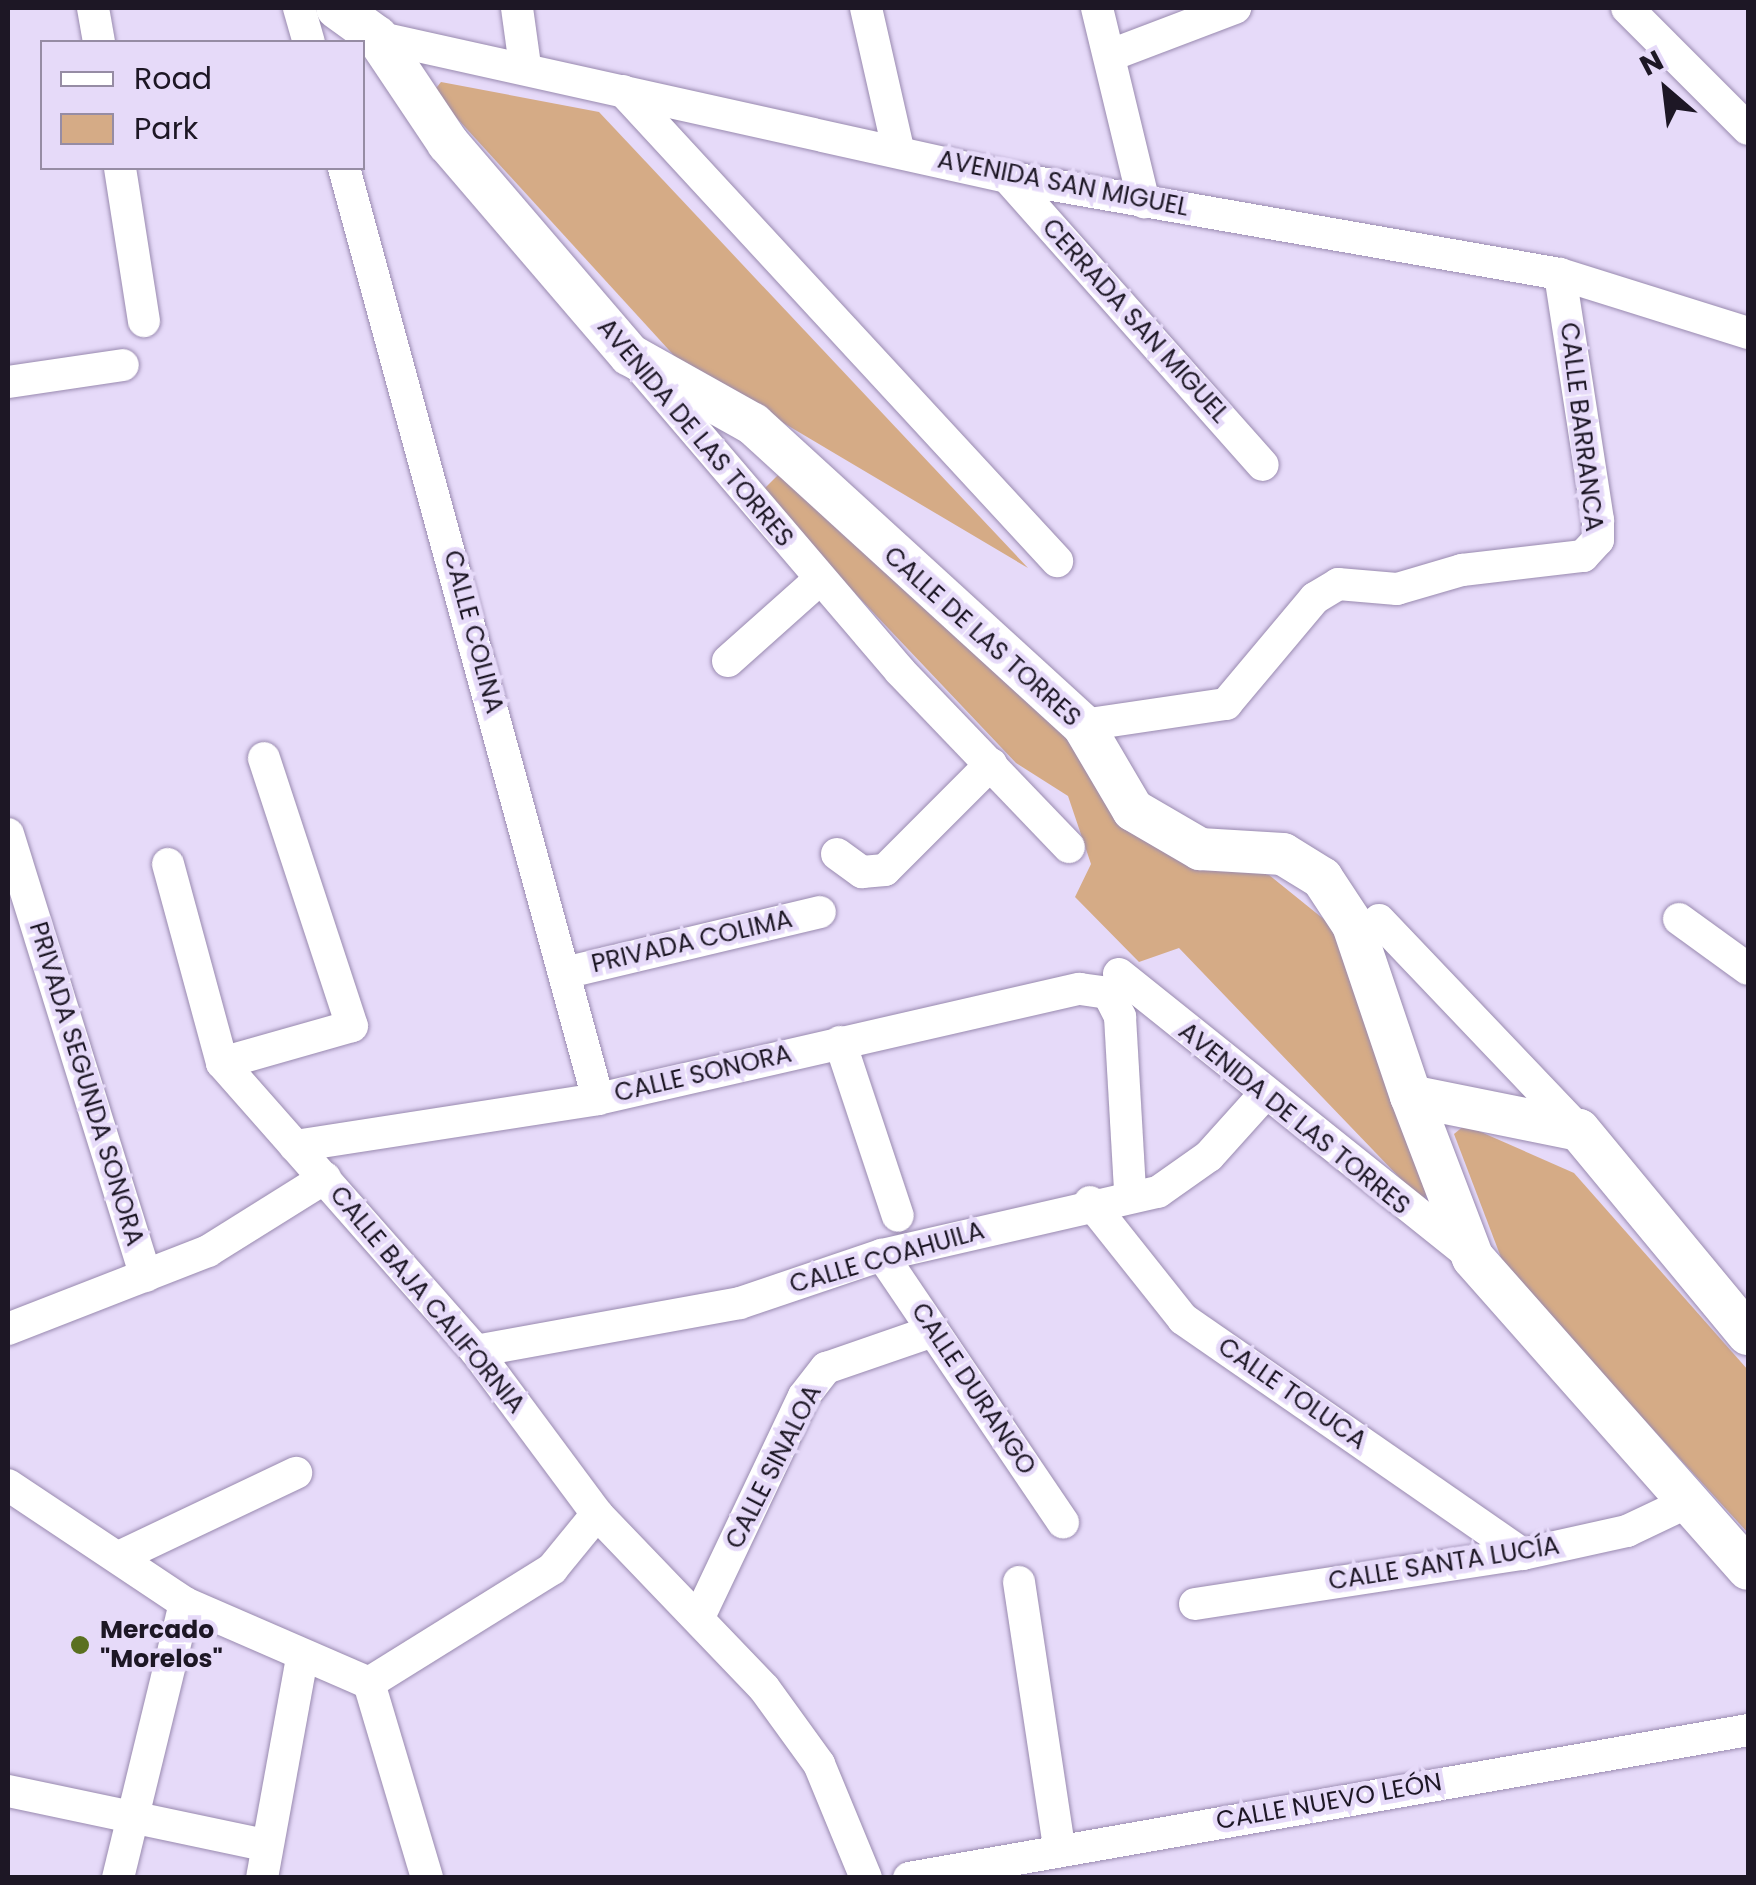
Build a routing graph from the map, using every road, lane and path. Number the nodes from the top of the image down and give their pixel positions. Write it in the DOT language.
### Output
graph roads {
  1 [pos="94,8"];
  2 [pos="299,8"];
  3 [pos="337,8"];
  4 [pos="516,8"];
  5 [pos="866,8"];
  6 [pos="1097,8"];
  7 [pos="1235,8"];
  8 [pos="1627,8"];
  9 [pos="377,37"];
  10 [pos="99,40"];
  11 [pos="308,40"];
  12 [pos="1111,54"];
  13 [pos="525,66"];
  14 [pos="622,91"];
  15 [pos="1748,129"];
  16 [pos="898,149"];
  17 [pos="120,170"];
  18 [pos="345,170"];
  19 [pos="1006,177"];
  20 [pos="1144,202"];
  21 [pos="1560,274"];
  22 [pos="144,320"];
  23 [pos="1748,333"];
  24 [pos="630,355"];
  25 [pos="122,365"];
  26 [pos="8,382"];
  27 [pos="1263,465"];
  28 [pos="1057,561"];
  29 [pos="820,580"];
  30 [pos="728,661"];
  31 [pos="1082,724"];
  32 [pos="264,758"];
  33 [pos="991,764"];
  34 [pos="8,834"];
  35 [pos="1068,846"];
  36 [pos="837,854"];
  37 [pos="168,864"];
  38 [pos="820,912"];
  39 [pos="1679,919"];
  40 [pos="1379,920"];
  41 [pos="1748,969"];
  42 [pos="564,973"];
  43 [pos="1114,983"];
  44 [pos="840,1042"];
  45 [pos="222,1063"];
  46 [pos="1262,1096"];
  47 [pos="1411,1096"];
  48 [pos="598,1098"];
  49 [pos="1580,1130"];
  50 [pos="295,1146"];
  51 [pos="324,1178"];
  52 [pos="1130,1193"];
  53 [pos="1090,1202"];
  54 [pos="898,1216"];
  55 [pos="882,1255"];
  56 [pos="1473,1258"];
  57 [pos="146,1276"];
  58 [pos="8,1329"];
  59 [pos="933,1331"];
  60 [pos="1748,1334"];
  61 [pos="476,1350"];
  62 [pos="296,1473"];
  63 [pos="8,1485"];
  64 [pos="1688,1502"];
  65 [pos="597,1514"];
  66 [pos="1064,1522"];
  67 [pos="1523,1554"];
  68 [pos="121,1556"];
  69 [pos="1748,1569"];
  70 [pos="1018,1582"];
  71 [pos="185,1603"];
  72 [pos="1195,1604"];
  73 [pos="700,1615"];
  74 [pos="302,1658"];
  75 [pos="369,1683"];
  76 [pos="1748,1730"];
  77 [pos="8,1791"];
  78 [pos="133,1812"];
  79 [pos="1059,1848"];
  80 [pos="264,1861"];
  81 [pos="118,1878"];
  82 [pos="427,1878"];
  83 [pos="866,1878"];
  84 [pos="909,1878"];
  1 -- 10 [label="street"];
  2 -- 11 [label="street"];
  3 -- 9 [label="street, AVENIDA DE LAS TORRES"];
  4 -- 13 [label="street"];
  5 -- 16 [label="street"];
  6 -- 12 [label="street"];
  7 -- 12 [label="street"];
  8 -- 15 [label="street"];
  9 -- 13 [label="street, AVENIDA SAN MIGUEL"];
  9 -- 24 [label="street, AVENIDA DE LAS TORRES"];
  12 -- 20 [label="street"];
  13 -- 14 [label="street, AVENIDA SAN MIGUEL"];
  14 -- 16 [label="street, AVENIDA SAN MIGUEL"];
  14 -- 28 [label="street"];
  16 -- 19 [label="street, AVENIDA SAN MIGUEL"];
  17 -- 22 [label="street"];
  18 -- 42 [label="street, CALLE COLINA"];
  19 -- 20 [label="street, AVENIDA SAN MIGUEL"];
  19 -- 27 [label="street, CERRADA SAN MIGUEL"];
  20 -- 21 [label="street, AVENIDA SAN MIGUEL"];
  21 -- 23 [label="street, AVENIDA SAN MIGUEL"];
  21 -- 31 [label="street, CALLE BARRANCA"];
  24 -- 29 [label="street, AVENIDA DE LAS TORRES"];
  24 -- 31 [label="street, CALLE DE LAS TORRES"];
  25 -- 26 [label="street"];
  29 -- 30 [label="street"];
  29 -- 33 [label="street, AVENIDA DE LAS TORRES"];
  31 -- 47 [label="street, CALLE DE LAS TORRES"];
  32 -- 45 [label="street"];
  33 -- 35 [label="street, AVENIDA DE LAS TORRES"];
  33 -- 36 [label="street"];
  34 -- 57 [label="street, PRIVADA SEGUNDA SONORA"];
  37 -- 45 [label="street"];
  38 -- 42 [label="street, PRIVADA COLIMA"];
  39 -- 41 [label="street"];
  40 -- 49 [label="street"];
  42 -- 48 [label="street, CALLE COLINA"];
  43 -- 44 [label="street, CALLE SONORA"];
  43 -- 46 [label="street, AVENIDA DE LAS TORRES"];
  43 -- 52 [label="street"];
  44 -- 48 [label="street, CALLE SONORA"];
  44 -- 54 [label="street"];
  45 -- 50 [label="street, CALLE BAJA CALIFORNIA"];
  46 -- 52 [label="street, CALLE COAHUILA"];
  46 -- 56 [label="street, AVENIDA DE LAS TORRES"];
  47 -- 49 [label="street"];
  47 -- 56 [label="street, AVENIDA DE LAS TORRES"];
  48 -- 50 [label="street, CALLE SONORA"];
  49 -- 60 [label="street"];
  50 -- 51 [label="street, CALLE BAJA CALIFORNIA"];
  51 -- 57 [label="street"];
  51 -- 61 [label="street, CALLE BAJA CALIFORNIA"];
  52 -- 53 [label="street, CALLE COAHUILA"];
  53 -- 55 [label="street, CALLE COAHUILA"];
  53 -- 67 [label="street, CALLE TOLUCA"];
  55 -- 59 [label="street, CALLE DURANGO"];
  55 -- 61 [label="street, CALLE COAHUILA"];
  56 -- 64 [label="street, AVENIDA DE LAS TORRES"];
  57 -- 58 [label="street"];
  59 -- 66 [label="street, CALLE DURANGO"];
  59 -- 73 [label="street, CALLE SINALOA"];
  61 -- 65 [label="street, CALLE BAJA CALIFORNIA"];
  62 -- 68 [label="street"];
  63 -- 68 [label="street"];
  64 -- 67 [label="street, CALLE SANTA LUCÍA"];
  64 -- 69 [label="street, AVENIDA DE LAS TORRES"];
  65 -- 73 [label="street, CALLE BAJA CALIFORNIA"];
  65 -- 75 [label="street"];
  67 -- 72 [label="street, CALLE SANTA LUCÍA"];
  68 -- 71 [label="street"];
  70 -- 79 [label="street"];
  71 -- 74 [label="street"];
  71 -- 78 [label="street"];
  73 -- 83 [label="street, CALLE BAJA CALIFORNIA"];
  74 -- 75 [label="street"];
  74 -- 80 [label="street"];
  75 -- 82 [label="street"];
  76 -- 79 [label="street, CALLE NUEVO LEÓN"];
  77 -- 78 [label="street"];
  78 -- 80 [label="street"];
  78 -- 81 [label="street"];
  79 -- 84 [label="street, CALLE NUEVO LEÓN"];
}
